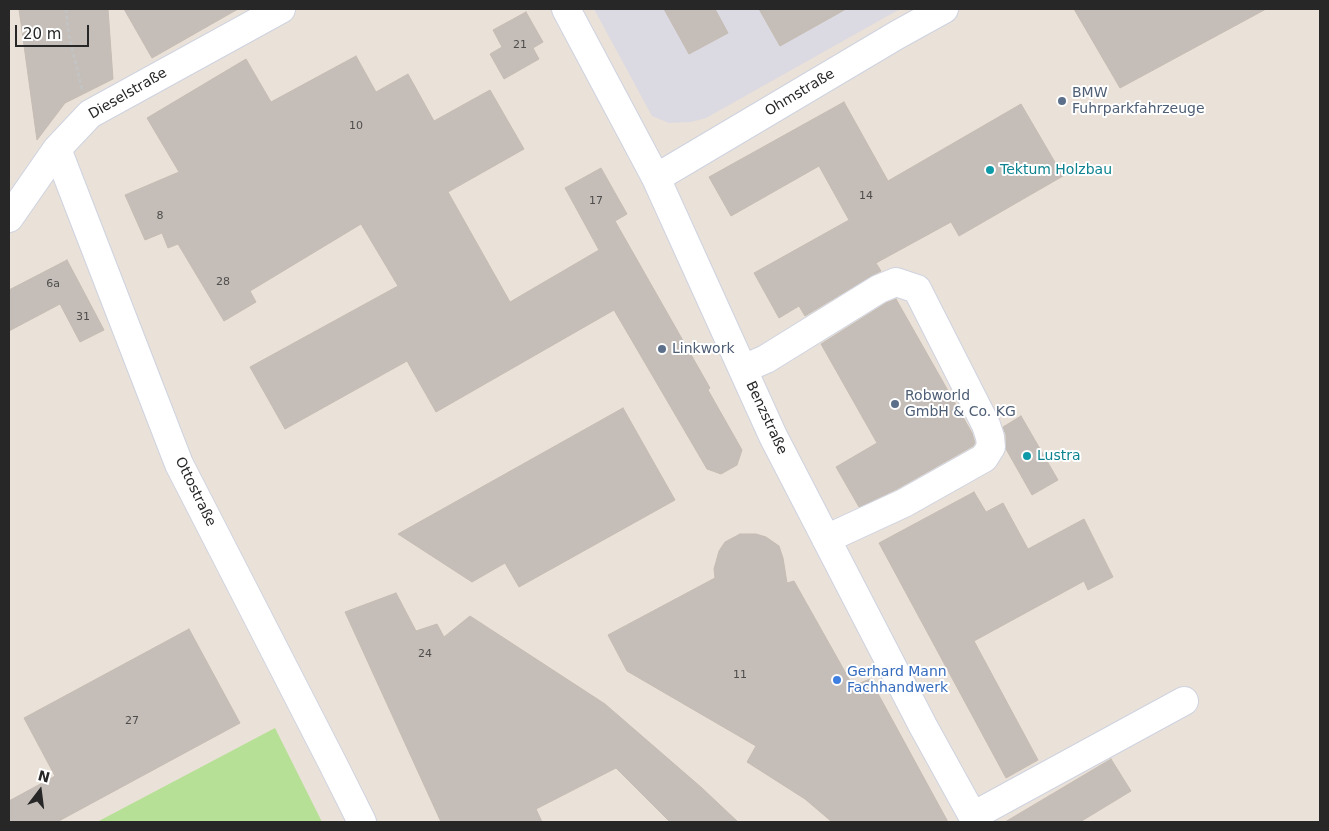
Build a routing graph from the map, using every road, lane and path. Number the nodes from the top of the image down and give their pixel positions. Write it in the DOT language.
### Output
graph roads {
  1 [pos="66,9"];
  2 [pos="281,9"];
  3 [pos="566,9"];
  4 [pos="944,9"];
  5 [pos="90,114"];
  6 [pos="57,149"];
  7 [pos="656,178"];
  8 [pos="9,218"];
  9 [pos="743,369"];
  10 [pos="826,540"];
  11 [pos="1184,701"];
  12 [pos="974,819"];
  13 [pos="362,822"];
  1 -- 5 [label="path"];
  2 -- 5 [label="street, Dieselstraße"];
  3 -- 7 [label="street, Benzstraße"];
  4 -- 7 [label="street, Ohmstraße"];
  5 -- 6 [label="street, Dieselstraße"];
  6 -- 8 [label="street, Dieselstraße"];
  6 -- 13 [label="street, Ottostraße"];
  7 -- 9 [label="street, Benzstraße"];
  9 -- 10 [label="street, Benzstraße"];
  9 -- 10 [label="street"];
  10 -- 12 [label="street, Benzstraße"];
  11 -- 12 [label="street"];
}
